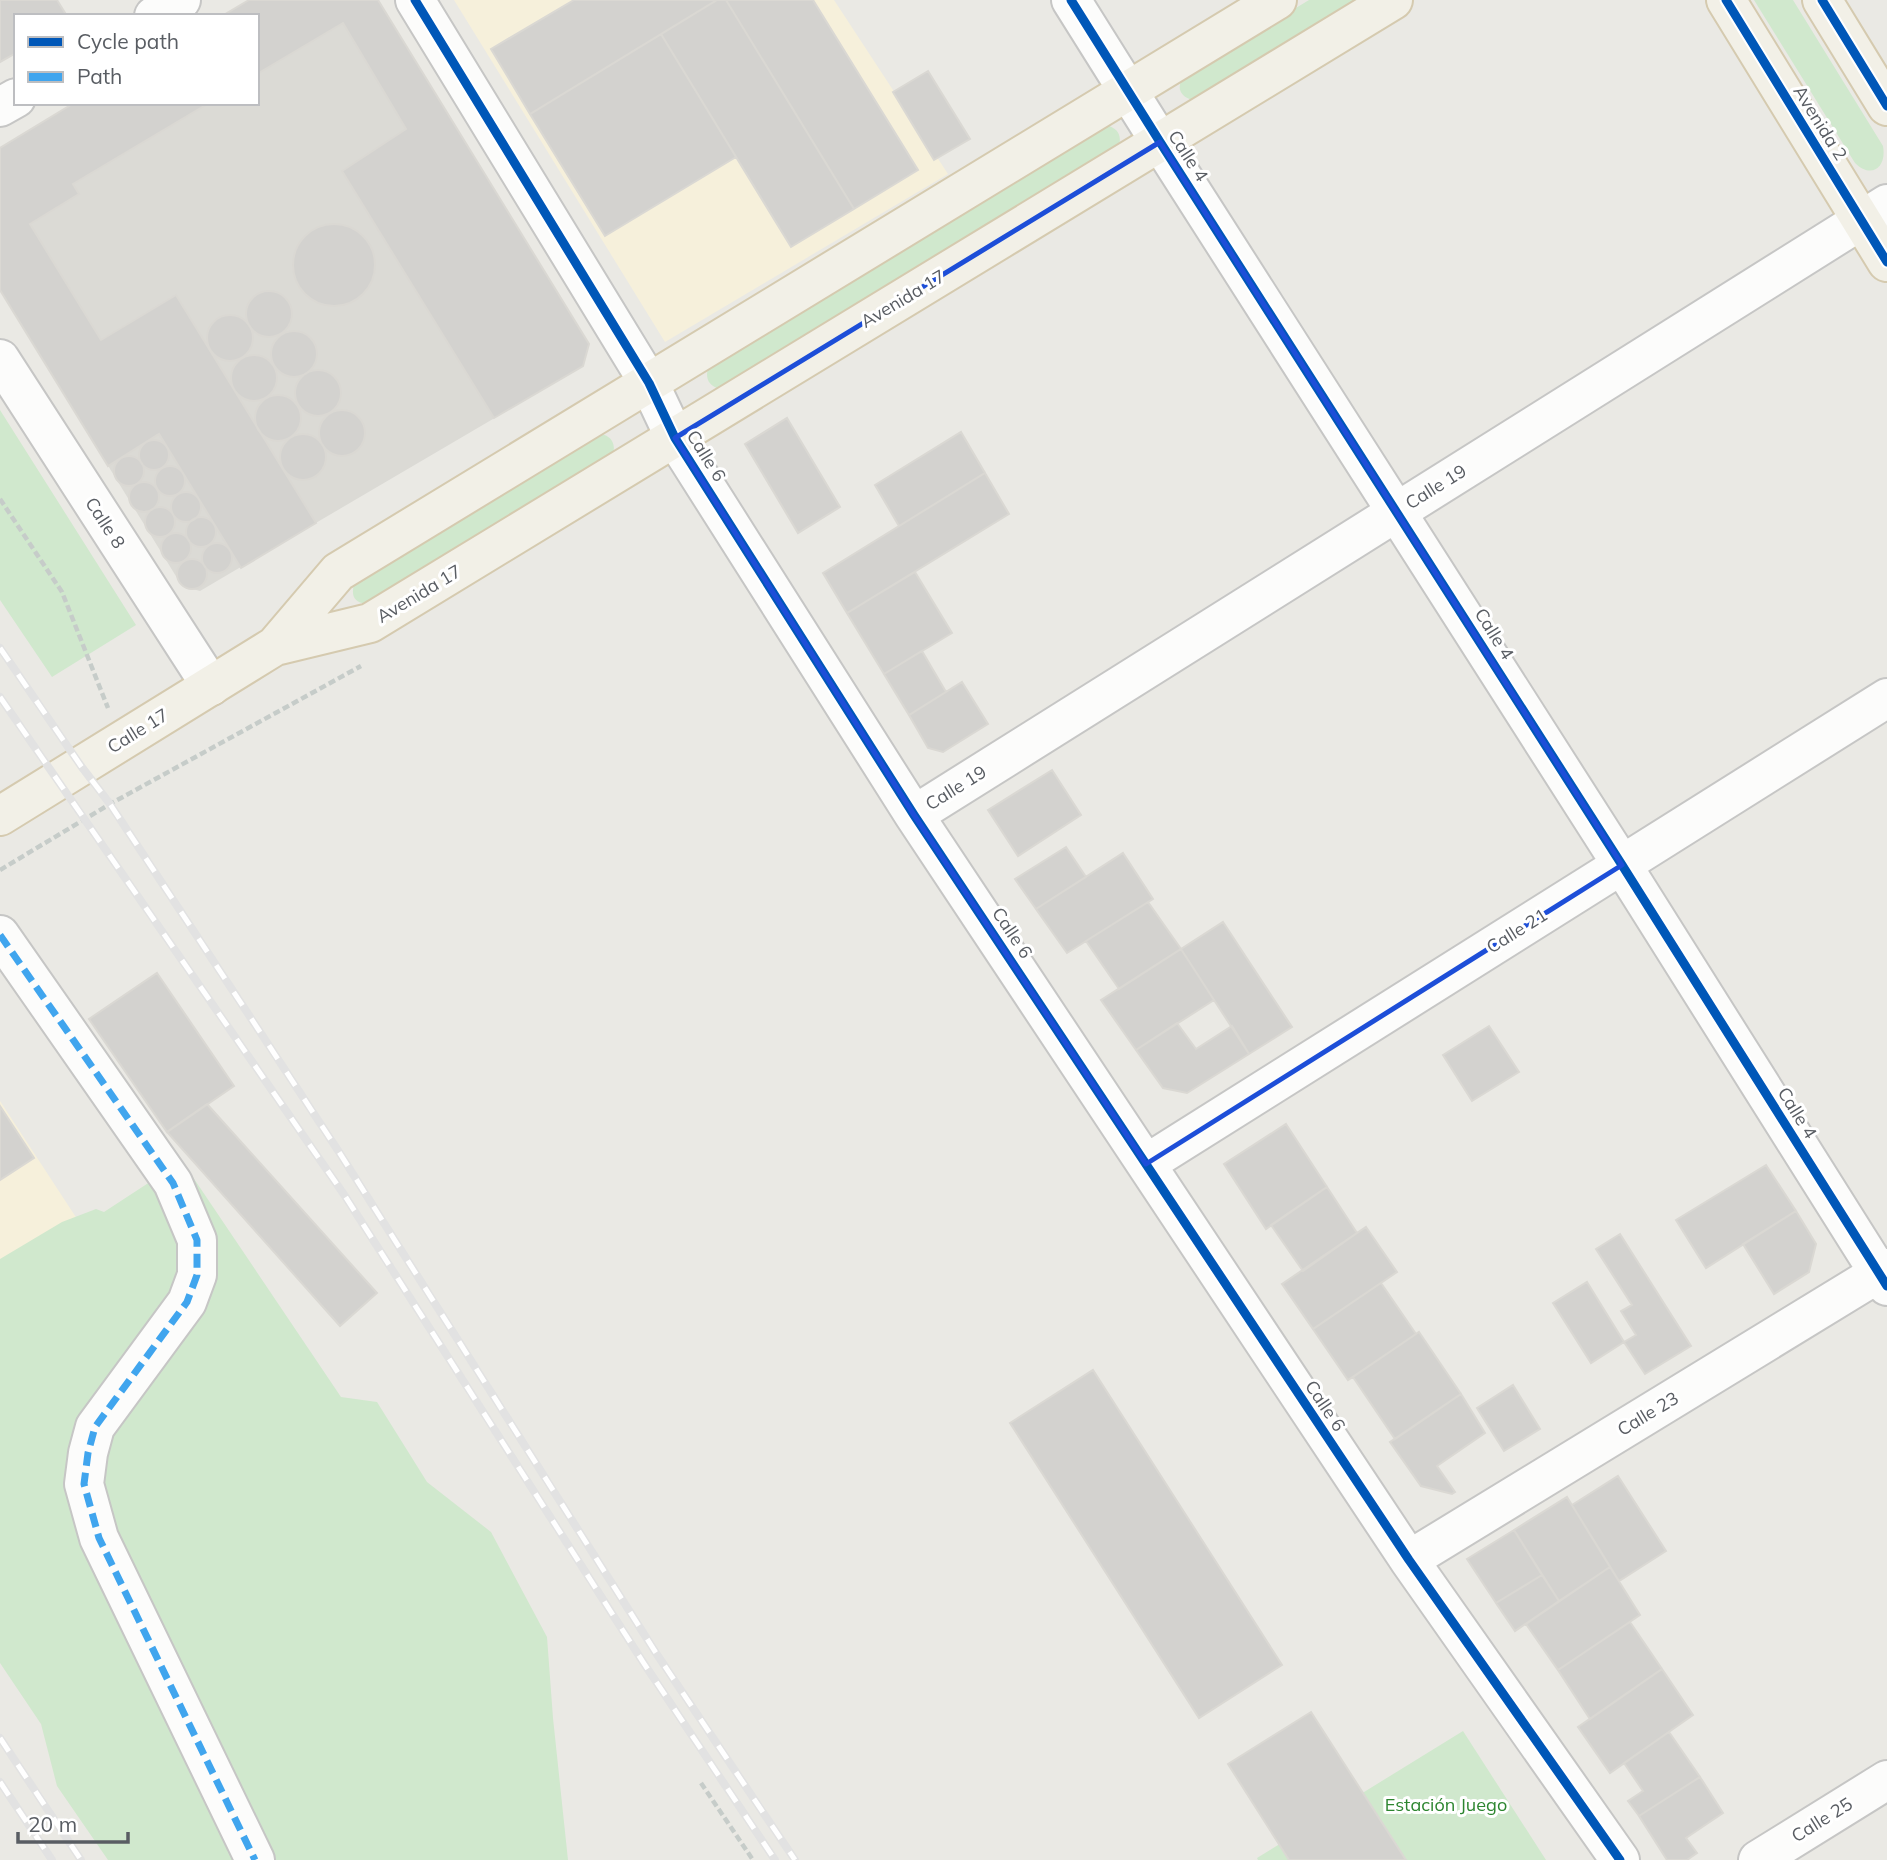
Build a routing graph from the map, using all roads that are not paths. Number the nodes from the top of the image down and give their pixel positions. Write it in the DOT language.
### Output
graph roads {
  1 [pos="181,0"];
  2 [pos="415,0"];
  3 [pos="1071,0"];
  4 [pos="1277,0"];
  5 [pos="1393,0"];
  6 [pos="1726,0"];
  7 [pos="1822,0"];
  8 [pos="157,14"];
  9 [pos="1128,91"];
  10 [pos="1887,106"];
  11 [pos="1160,142"];
  12 [pos="1874,213"];
  13 [pos="1887,262"];
  14 [pos="0,359"];
  15 [pos="649,383"];
  16 [pos="675,438"];
  17 [pos="1397,511"];
  18 [pos="275,646"];
  19 [pos="211,686"];
  20 [pos="1887,698"];
  21 [pos="914,815"];
  22 [pos="0,816"];
  23 [pos="1622,865"];
  24 [pos="0,935"];
  25 [pos="1146,1164"];
  26 [pos="1884,1276"];
  27 [pos="1409,1560"];
  28 [pos="1887,1780"];
  29 [pos="255,1860"];
  30 [pos="1620,1860"];
  31 [pos="1758,1860"];
  1 -- 8 [label="street"];
  2 -- 15 [label="street, Calle 6"];
  3 -- 9 [label="street, Calle 4"];
  4 -- 9 [label="main road"];
  5 -- 11 [label="main road, Avenida 17"];
  6 -- 12 [label="main road, Avenida 2"];
  7 -- 10 [label="main road"];
  9 -- 11 [label="street, Calle 4"];
  9 -- 15 [label="main road"];
  11 -- 16 [label="main road, Avenida 17"];
  11 -- 17 [label="street, Calle 4"];
  12 -- 13 [label="main road, Avenida 2"];
  12 -- 17 [label="street, Calle 19"];
  14 -- 19 [label="street, Calle 8"];
  15 -- 16 [label="street, Calle 6"];
  15 -- 18 [label="main road"];
  16 -- 18 [label="main road, Avenida 17"];
  16 -- 21 [label="street, Calle 6"];
  17 -- 21 [label="street, Calle 19"];
  17 -- 23 [label="street, Calle 4"];
  18 -- 19 [label="main road, Calle 17"];
  19 -- 22 [label="main road, Calle 17"];
  20 -- 23 [label="street, Calle 21"];
  21 -- 25 [label="street, Calle 6"];
  23 -- 25 [label="street, Calle 21"];
  23 -- 26 [label="street, Calle 4"];
  24 -- 29 [label="street"];
  25 -- 27 [label="street, Calle 6"];
  26 -- 27 [label="street, Calle 23"];
  27 -- 30 [label="street, Calle 6"];
  28 -- 31 [label="street, Calle 25"];
}
